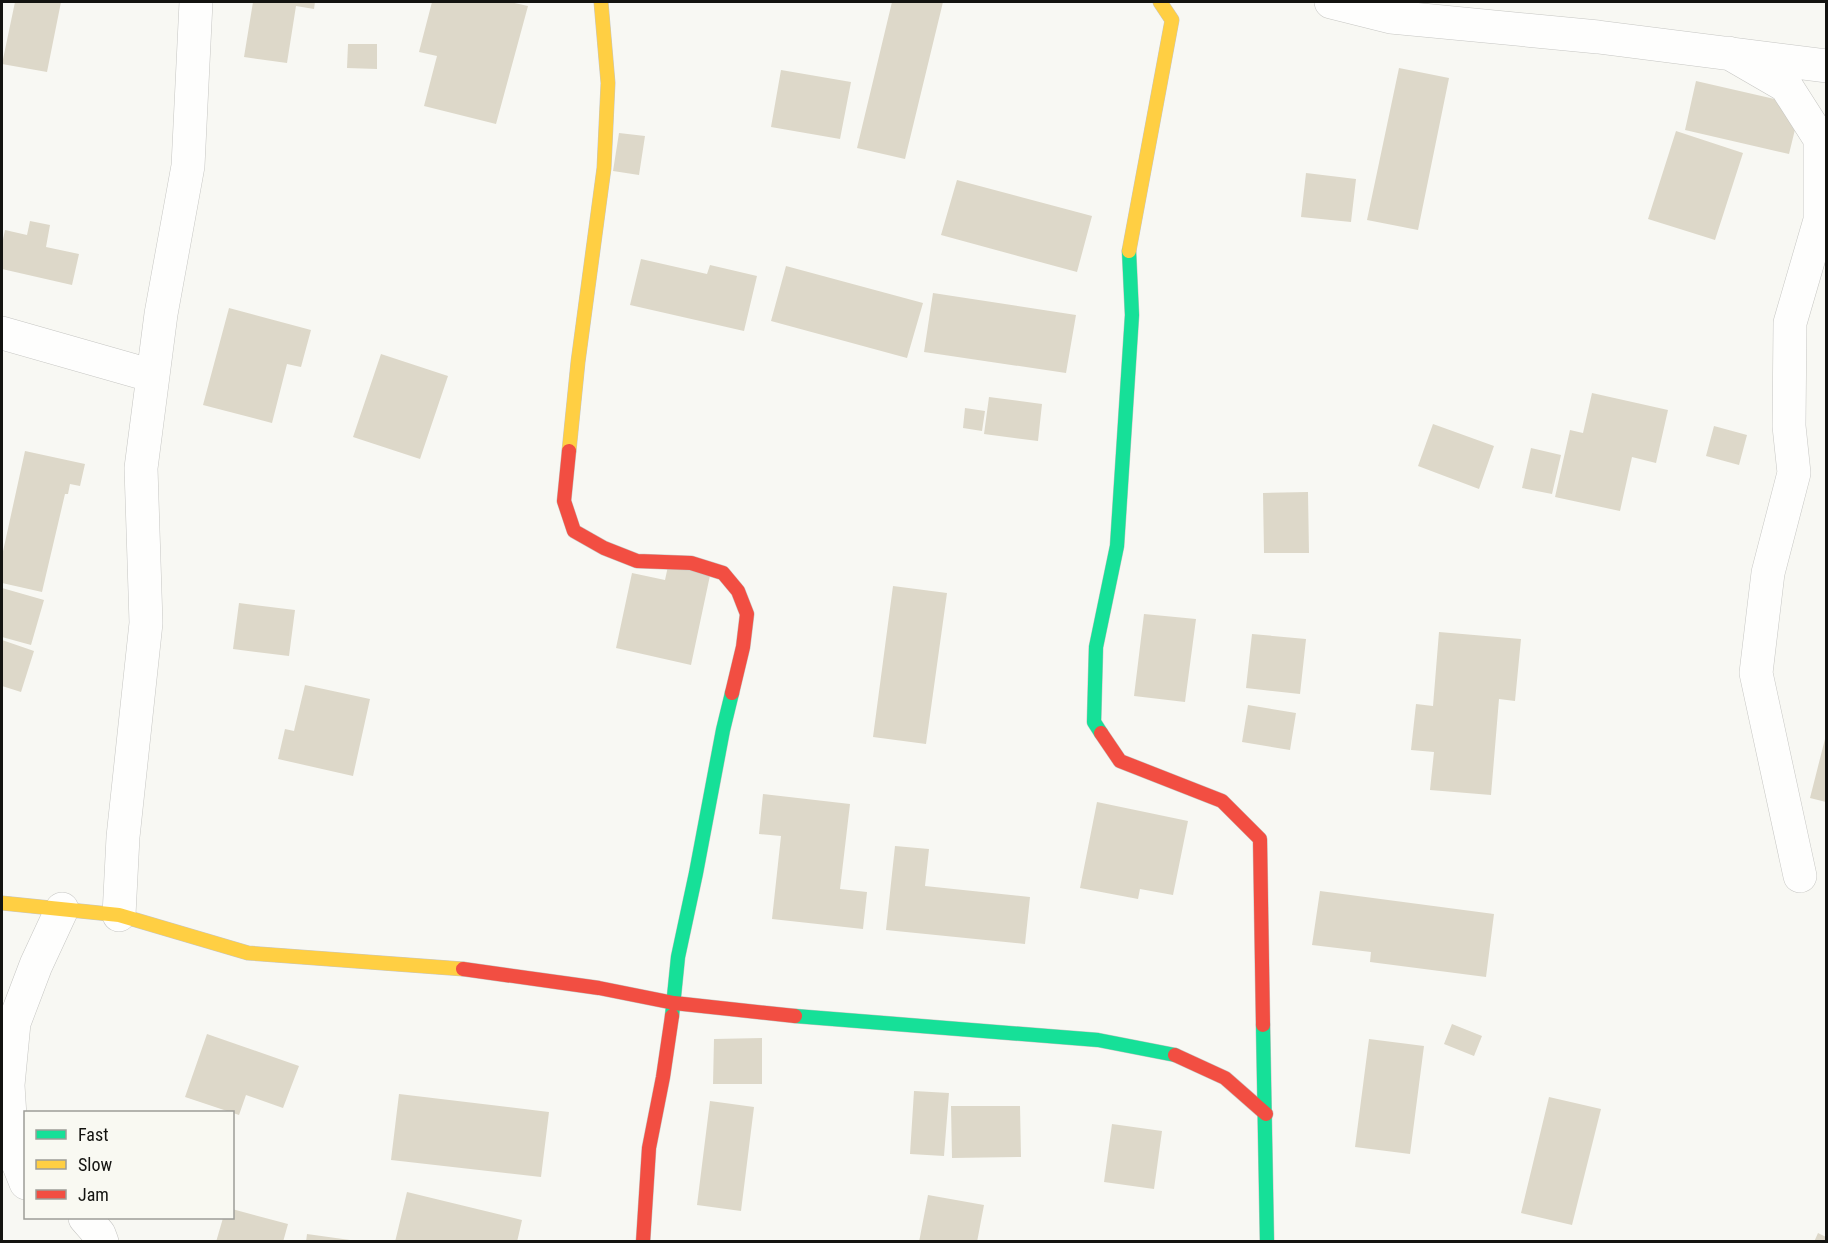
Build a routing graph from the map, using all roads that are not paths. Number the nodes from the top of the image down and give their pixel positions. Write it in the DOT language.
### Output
graph roads {
  1 [pos="196,2"];
  2 [pos="601,2"];
  3 [pos="1160,2"];
  4 [pos="1330,2"];
  5 [pos="1729,53"];
  6 [pos="1827,66"];
  7 [pos="1823,133"];
  8 [pos="2,333"];
  9 [pos="153,376"];
  10 [pos="1800,876"];
  11 [pos="2,903"];
  12 [pos="62,909"];
  13 [pos="119,915"];
  14 [pos="674,1002"];
  15 [pos="1266,1114"];
  16 [pos="24,1178"];
  17 [pos="86,1219"];
  18 [pos="102,1242"];
  19 [pos="643,1242"];
  20 [pos="1267,1242"];
  1 -- 9 [label="street"];
  2 -- 14 [label="street"];
  3 -- 15 [label="street"];
  4 -- 5 [label="street"];
  5 -- 6 [label="street"];
  5 -- 7 [label="street"];
  7 -- 10 [label="street"];
  8 -- 9 [label="street"];
  9 -- 13 [label="street"];
  11 -- 12 [label="street"];
  12 -- 13 [label="street"];
  12 -- 16 [label="street"];
  13 -- 14 [label="street"];
  14 -- 15 [label="street"];
  14 -- 19 [label="street"];
  15 -- 20 [label="street"];
  17 -- 18 [label="street"];
}
